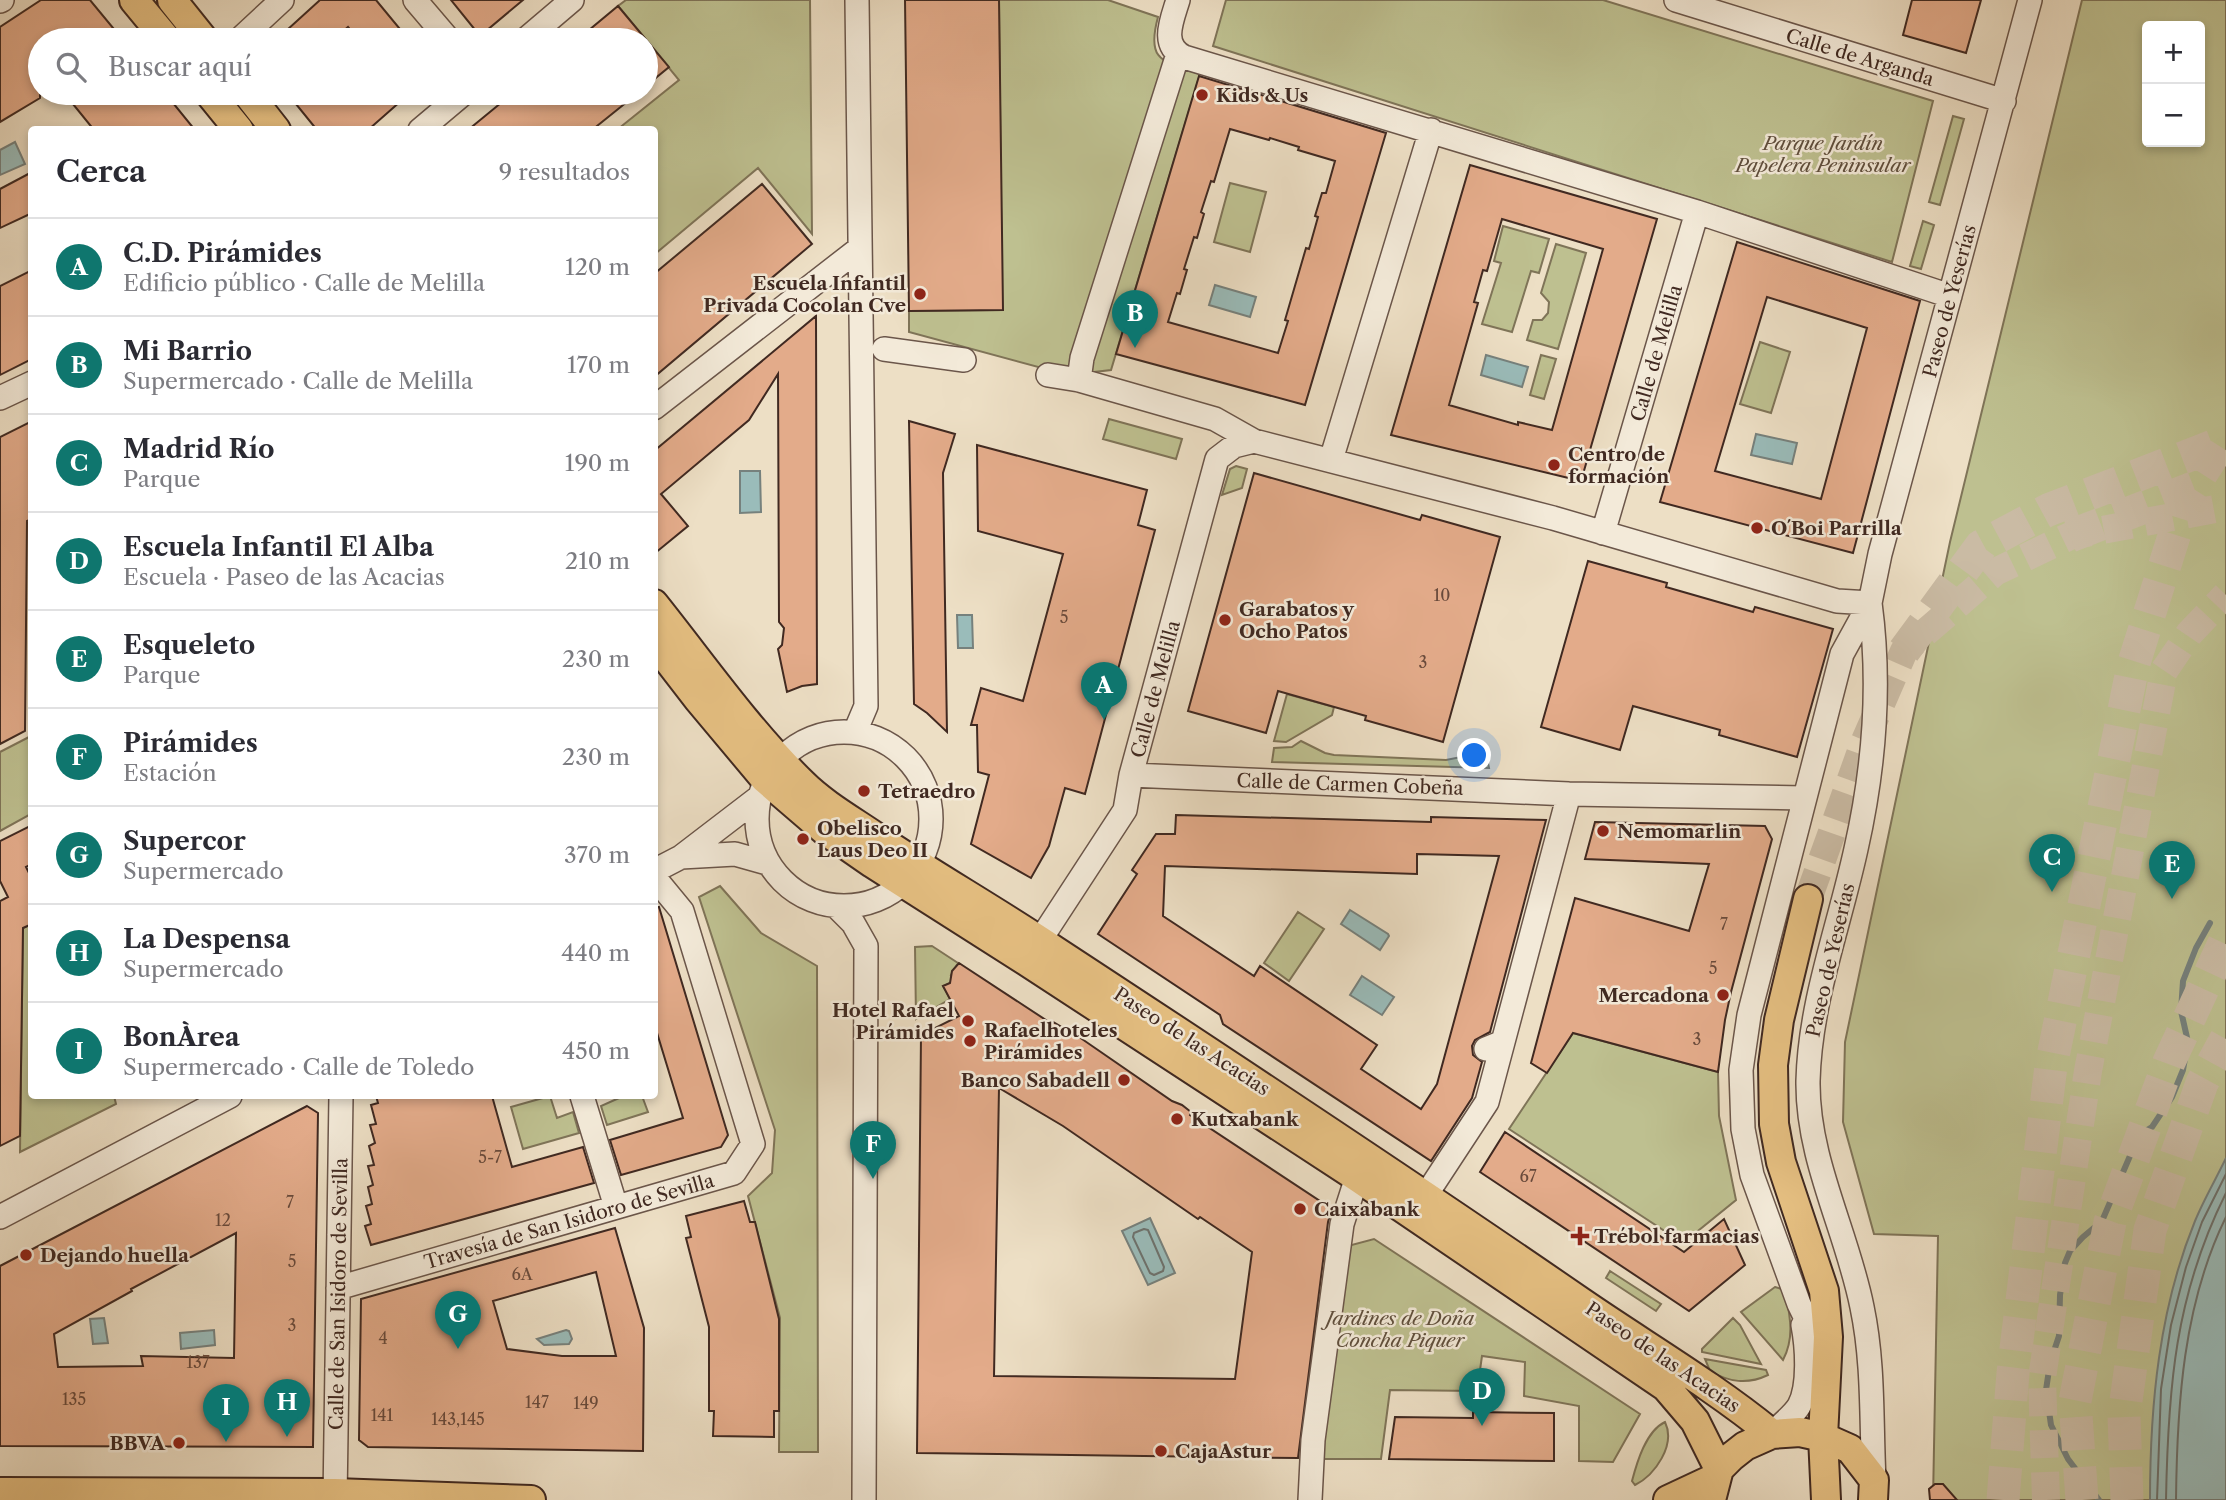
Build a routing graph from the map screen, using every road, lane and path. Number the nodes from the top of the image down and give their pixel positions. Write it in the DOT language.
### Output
graph roads {
  1 [pos="134,0"];
  2 [pos="172,0"];
  3 [pos="282,0"];
  4 [pos="415,0"];
  5 [pos="572,0"];
  6 [pos="858,0"];
  7 [pos="1178,0"];
  8 [pos="1676,0"];
  9 [pos="2031,0"];
  10 [pos="156,28"];
  11 [pos="194,28"];
  12 [pos="252,28"];
  13 [pos="439,28"];
  14 [pos="539,28"];
  15 [pos="1178,54"];
  16 [pos="2004,101"];
  17 [pos="219,105"];
  18 [pos="256,105"];
  19 [pos="450,105"];
  20 [pos="236,126"];
  21 [pos="273,126"];
  22 [pos="425,126"];
  23 [pos="1431,130"];
  24 [pos="1697,212"];
  25 [pos="860,248"];
  26 [pos="1950,296"];
  27 [pos="884,349"];
  28 [pos="964,360"];
  29 [pos="1048,375"];
  30 [pos="1080,380"];
  31 [pos="28,385"];
  32 [pos="0,398"];
  33 [pos="658,405"];
  34 [pos="1254,441"];
  35 [pos="1331,460"];
  36 [pos="1603,533"];
  37 [pos="1870,603"];
  38 [pos="658,609"];
  39 [pos="658,647"];
  40 [pos="855,732"];
  41 [pos="1131,775"];
  42 [pos="768,779"];
  43 [pos="1569,794"];
  44 [pos="1804,798"];
  45 [pos="681,858"];
  46 [pos="767,863"];
  47 [pos="658,869"];
  48 [pos="911,875"];
  49 [pos="658,882"];
  50 [pos="1808,899"];
  51 [pos="837,907"];
  52 [pos="1033,951"];
  53 [pos="224,1099"];
  54 [pos="341,1099"];
  55 [pos="583,1099"];
  56 [pos="1357,1177"];
  57 [pos="1426,1195"];
  58 [pos="616,1208"];
  59 [pos="0,1217"];
  60 [pos="338,1288"];
  61 [pos="1799,1304"];
  62 [pos="1828,1364"];
  63 [pos="1772,1434"];
  64 [pos="1823,1437"];
  65 [pos="1715,1482"];
  66 [pos="1873,1490"];
  67 [pos="0,1492"];
  68 [pos="335,1496"];
  69 [pos="531,1500"];
  70 [pos="863,1500"];
  71 [pos="1310,1500"];
  72 [pos="1668,1500"];
  73 [pos="1826,1500"];
  1 -- 10 [label="main road"];
  2 -- 11 [label="main road"];
  3 -- 12 [label="street"];
  4 -- 13 [label="street"];
  5 -- 14 [label="street"];
  6 -- 25 [label="street"];
  7 -- 15 [label="street"];
  8 -- 16 [label="street, Calle de Arganda"];
  9 -- 16 [label="street, Paseo de Yeserías"];
  15 -- 23 [label="street"];
  15 -- 30 [label="street"];
  16 -- 26 [label="street, Paseo de Yeserías"];
  17 -- 20 [label="main road"];
  18 -- 21 [label="main road"];
  19 -- 22 [label="street"];
  23 -- 24 [label="street"];
  23 -- 35 [label="street"];
  24 -- 26 [label="street"];
  24 -- 36 [label="street, Calle de Melilla"];
  25 -- 33 [label="street"];
  25 -- 40 [label="street"];
  26 -- 37 [label="street, Paseo de Yeserías"];
  27 -- 28 [label="street"];
  29 -- 30 [label="street"];
  30 -- 34 [label="street"];
  31 -- 32 [label="street"];
  34 -- 35 [label="street"];
  34 -- 41 [label="street, Calle de Melilla"];
  35 -- 36 [label="street"];
  36 -- 37 [label="street"];
  37 -- 44 [label="street, Paseo de Yeserías"];
  37 -- 66 [label="street, Paseo de Yeserías"];
  38 -- 42 [label="main road, Paseo de las Acacias"];
  39 -- 42 [label="main road, Paseo de las Acacias"];
  40 -- 42 [label="street"];
  40 -- 48 [label="street"];
  41 -- 43 [label="street, Calle de Carmen Cobeña"];
  41 -- 52 [label="street, Calle de Melilla"];
  42 -- 45 [label="street"];
  42 -- 46 [label="street"];
  42 -- 48 [label="main road, Paseo de las Acacias"];
  43 -- 44 [label="street, Calle de Carmen Cobeña"];
  43 -- 57 [label="street"];
  44 -- 61 [label="street, Paseo de Yeserías"];
  45 -- 46 [label="street"];
  45 -- 47 [label="street"];
  46 -- 51 [label="street"];
  48 -- 51 [label="street"];
  48 -- 52 [label="main road, Paseo de las Acacias"];
  49 -- 58 [label="street, Travesía de San Isidoro de Sevilla"];
  50 -- 62 [label="main road, Paseo de Yeserías"];
  51 -- 70 [label="street"];
  52 -- 56 [label="main road, Paseo de las Acacias"];
  52 -- 57 [label="main road, Paseo de las Acacias"];
  53 -- 59 [label="street"];
  54 -- 60 [label="street, Calle de San Isidoro de Sevilla"];
  55 -- 58 [label="street"];
  56 -- 65 [label="main road, Paseo de las Acacias"];
  56 -- 71 [label="street"];
  57 -- 63 [label="main road, Paseo de las Acacias"];
  58 -- 60 [label="street, Travesía de San Isidoro de Sevilla"];
  60 -- 68 [label="street, Calle de San Isidoro de Sevilla"];
  61 -- 62 [label="street, Paseo de Yeserías"];
  61 -- 63 [label="street, Paseo de Yeserías"];
  62 -- 64 [label="main road, Paseo de Yeserías"];
  63 -- 64 [label="main road"];
  63 -- 65 [label="main road"];
  64 -- 66 [label="main road"];
  64 -- 73 [label="main road, Paseo de Yeserías"];
  65 -- 72 [label="main road"];
  67 -- 68 [label="main road"];
  68 -- 69 [label="main road"];
}
